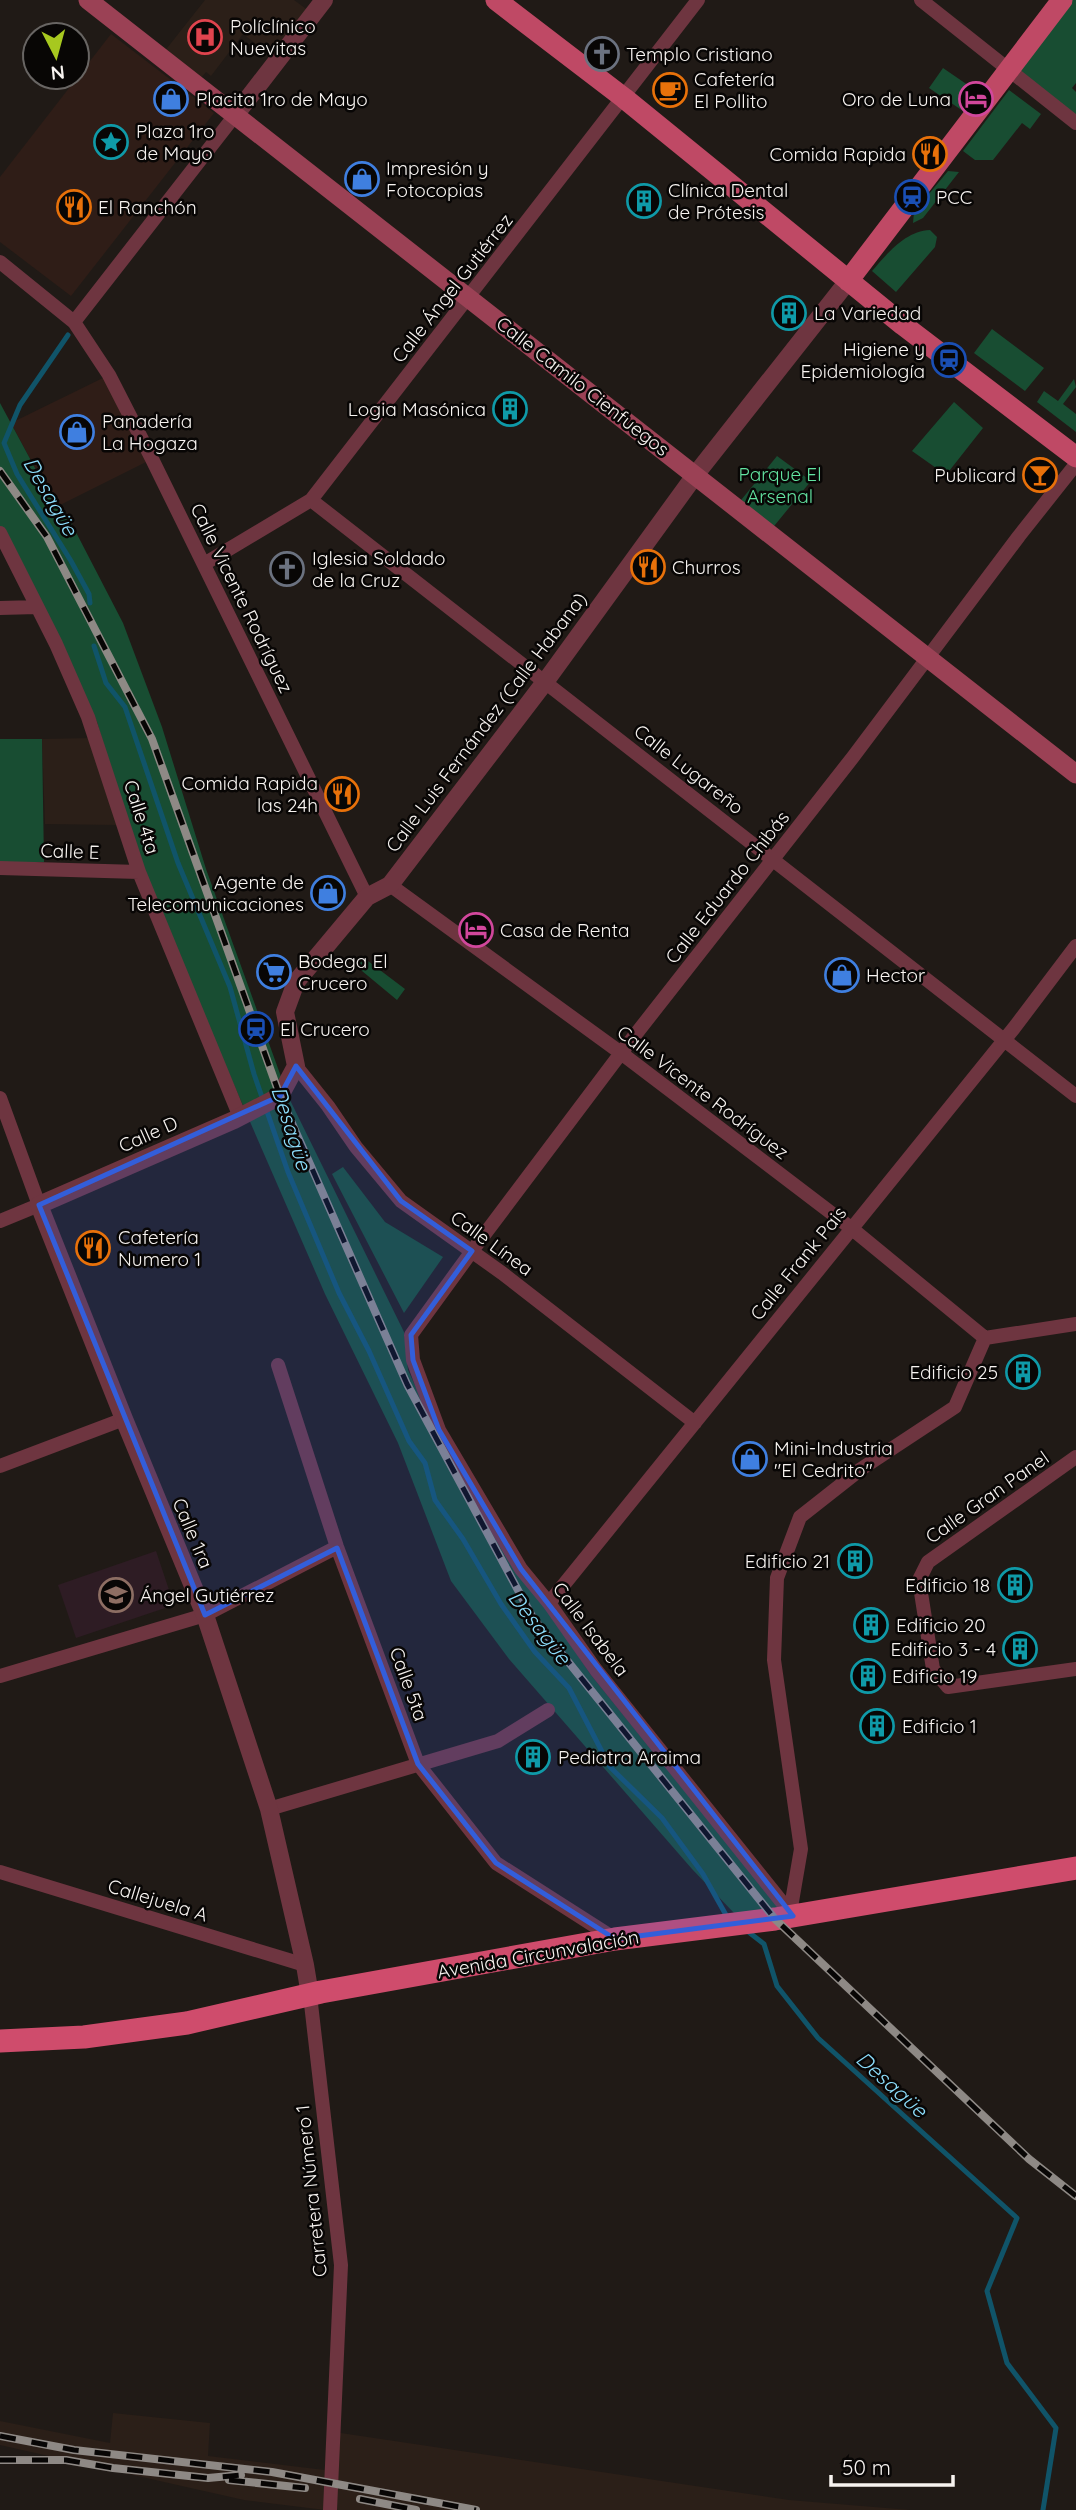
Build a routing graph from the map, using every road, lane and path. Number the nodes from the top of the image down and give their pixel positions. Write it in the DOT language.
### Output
graph roads {
  1 [pos="88,0"];
  2 [pos="324,0"];
  3 [pos="496,0"];
  4 [pos="698,0"];
  5 [pos="921,0"];
  6 [pos="1062,0"];
  7 [pos="1009,69"];
  8 [pos="624,98"];
  9 [pos="236,114"];
  10 [pos="1076,122"];
  11 [pos="0,262"];
  12 [pos="848,281"];
  13 [pos="469,297"];
  14 [pos="74,321"];
  15 [pos="1076,457"];
  16 [pos="1076,464"];
  17 [pos="696,474"];
  18 [pos="310,500"];
  19 [pos="0,533"];
  20 [pos="204,564"];
  21 [pos="37,607"];
  22 [pos="0,608"];
  23 [pos="929,658"];
  24 [pos="545,682"];
  25 [pos="1076,774"];
  26 [pos="773,859"];
  27 [pos="0,868"];
  28 [pos="139,872"];
  29 [pos="390,885"];
  30 [pos="367,897"];
  31 [pos="1076,946"];
  32 [pos="1004,1039"];
  33 [pos="621,1054"];
  34 [pos="296,1066"];
  35 [pos="1076,1096"];
  36 [pos="0,1098"];
  37 [pos="246,1114"];
  38 [pos="39,1205"];
  39 [pos="0,1221"];
  40 [pos="851,1228"];
  41 [pos="472,1251"];
  42 [pos="1076,1324"];
  43 [pos="411,1335"];
  44 [pos="985,1338"];
  45 [pos="278,1365"];
  46 [pos="124,1419"];
  47 [pos="695,1423"];
  48 [pos="1076,1457"];
  49 [pos="0,1466"];
  50 [pos="337,1548"];
  51 [pos="549,1603"];
  52 [pos="205,1615"];
  53 [pos="1076,1669"];
  54 [pos="0,1676"];
  55 [pos="548,1710"];
  56 [pos="418,1764"];
  57 [pos="269,1809"];
  58 [pos="1076,1868"];
  59 [pos="0,1872"];
  60 [pos="792,1914"];
  61 [pos="615,1940"];
  62 [pos="305,1965"];
  63 [pos="310,1995"];
  64 [pos="0,2041"];
  65 [pos="330,2510"];
  1 -- 9 [label="main road, Calle Camilo Cienfuegos"];
  2 -- 9 [label="street"];
  3 -- 8 [label="main road"];
  4 -- 8 [label="street, Calle Ángel Gutiérrez"];
  5 -- 7 [label="street"];
  6 -- 7 [label="main road"];
  7 -- 10 [label="street"];
  7 -- 12 [label="main road"];
  8 -- 12 [label="main road"];
  8 -- 13 [label="street, Calle Ángel Gutiérrez"];
  9 -- 13 [label="main road, Calle Camilo Cienfuegos"];
  9 -- 14 [label="street"];
  11 -- 14 [label="street"];
  12 -- 15 [label="main road"];
  12 -- 17 [label="street, Calle Luis Fernández (Calle Habana)"];
  13 -- 17 [label="main road, Calle Camilo Cienfuegos"];
  13 -- 18 [label="street, Calle Ángel Gutiérrez"];
  14 -- 20 [label="street, Calle Vicente Rodríguez"];
  16 -- 23 [label="street, Calle Eduardo Chibás"];
  17 -- 23 [label="main road, Calle Camilo Cienfuegos"];
  17 -- 24 [label="street, Calle Luis Fernández (Calle Habana)"];
  18 -- 20 [label="street, Calle Ángel Gutiérrez"];
  18 -- 24 [label="street, Calle Lugareño"];
  19 -- 21 [label="street, Calle 4ta"];
  20 -- 30 [label="street, Calle Vicente Rodríguez"];
  21 -- 22 [label="street"];
  21 -- 28 [label="street, Calle 4ta"];
  23 -- 25 [label="main road, Calle Camilo Cienfuegos"];
  23 -- 26 [label="street, Calle Eduardo Chibás"];
  24 -- 26 [label="street, Calle Lugareño"];
  24 -- 29 [label="street, Calle Luis Fernández (Calle Habana)"];
  26 -- 32 [label="street, Calle Lugareño"];
  26 -- 33 [label="street, Calle Eduardo Chibás"];
  27 -- 28 [label="street, Calle E"];
  28 -- 37 [label="street, Calle 4ta"];
  29 -- 30 [label="street, Calle Luis Fernández (Calle Habana)"];
  29 -- 33 [label="street, Calle Vicente Rodríguez"];
  30 -- 34 [label="street, Calle Luis Fernández (Calle Habana)"];
  31 -- 32 [label="street, Calle Frank Pais"];
  32 -- 35 [label="street, Calle Lugareño"];
  32 -- 40 [label="street, Calle Frank Pais"];
  33 -- 40 [label="street, Calle Vicente Rodríguez"];
  33 -- 41 [label="street, Calle Eduardo Chibás"];
  34 -- 37 [label="street, Calle D"];
  34 -- 41 [label="street, Calle Línea"];
  36 -- 38 [label="street, Calle 1ra"];
  37 -- 38 [label="street, Calle D"];
  38 -- 39 [label="street, Calle D"];
  38 -- 46 [label="street, Calle 1ra"];
  40 -- 44 [label="street, Calle Vicente Rodríguez"];
  40 -- 47 [label="street, Calle Frank Pais"];
  41 -- 43 [label="street, Calle Eduardo Chibás"];
  41 -- 47 [label="street, Calle Línea"];
  42 -- 44 [label="street"];
  43 -- 51 [label="street, Calle Isabela"];
  44 -- 60 [label="street"];
  45 -- 50 [label="street, Calle 5ta"];
  46 -- 49 [label="street"];
  46 -- 52 [label="street, Calle 1ra"];
  47 -- 51 [label="street, Calle Frank Pais"];
  48 -- 53 [label="street, Calle Gran Panel"];
  50 -- 52 [label="street"];
  50 -- 56 [label="street, Calle 5ta"];
  51 -- 60 [label="street, Calle Isabela"];
  52 -- 54 [label="street"];
  52 -- 57 [label="street, Calle 1ra"];
  55 -- 56 [label="street"];
  56 -- 57 [label="street"];
  56 -- 61 [label="street, Calle 5ta"];
  57 -- 62 [label="street, Calle 1ra"];
  58 -- 60 [label="highway, Avenida Circunvalación"];
  59 -- 62 [label="street, Callejuela A"];
  60 -- 61 [label="highway, Avenida Circunvalación"];
  61 -- 63 [label="highway, Avenida Circunvalación"];
  62 -- 63 [label="street, Calle 1ra"];
  63 -- 64 [label="highway, Avenida Circunvalación"];
  63 -- 65 [label="street, Carretera Número 1"];
}
